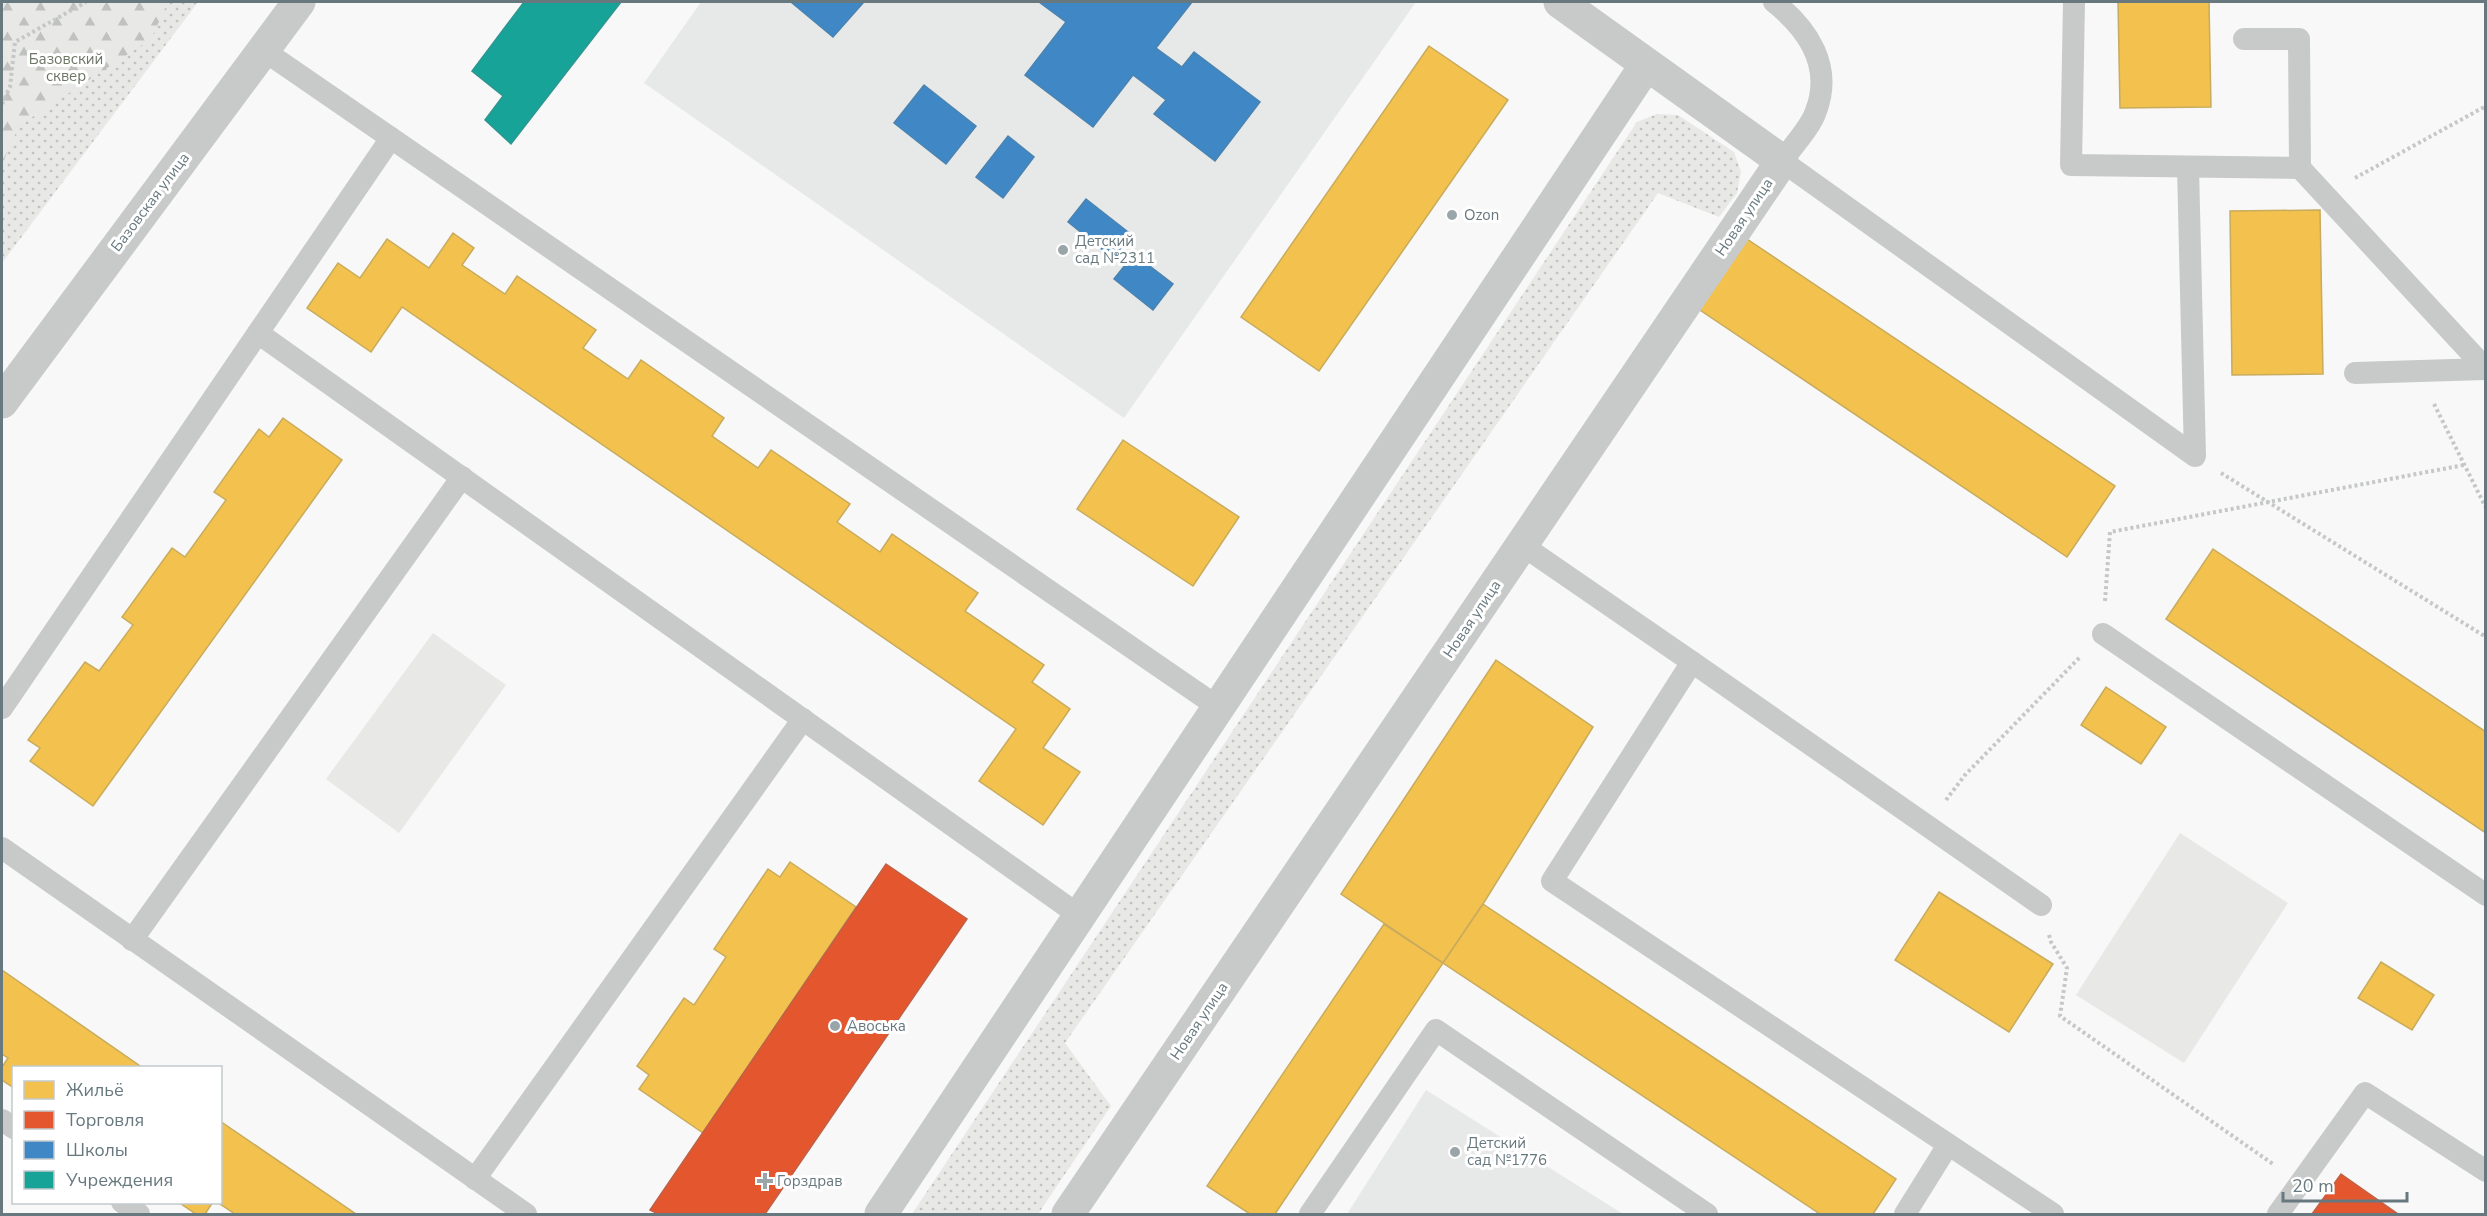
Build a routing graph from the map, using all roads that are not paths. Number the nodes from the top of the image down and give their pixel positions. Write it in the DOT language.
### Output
graph roads {
  1 [pos="299,2"];
  2 [pos="1560,2"];
  3 [pos="1774,2"];
  4 [pos="2074,2"];
  5 [pos="2244,39"];
  6 [pos="263,50"];
  7 [pos="1646,65"];
  8 [pos="391,138"];
  9 [pos="1782,161"];
  10 [pos="2188,167"];
  11 [pos="2300,168"];
  12 [pos="258,333"];
  13 [pos="2485,369"];
  14 [pos="2355,373"];
  15 [pos="2,402"];
  16 [pos="462,477"];
  17 [pos="1522,544"];
  18 [pos="2103,634"];
  19 [pos="1692,662"];
  20 [pos="1218,707"];
  21 [pos="2,708"];
  22 [pos="803,719"];
  23 [pos="2,848"];
  24 [pos="2486,896"];
  25 [pos="2041,905"];
  26 [pos="1080,916"];
  27 [pos="132,940"];
  28 [pos="1948,1144"];
  29 [pos="2486,1171"];
  30 [pos="475,1179"];
  31 [pos="122,1204"];
  32 [pos="139,1215"];
  33 [pos="526,1215"];
  34 [pos="881,1215"];
  35 [pos="1068,1215"];
  36 [pos="1310,1215"];
  37 [pos="1707,1215"];
  38 [pos="1905,1215"];
  39 [pos="2053,1215"];
  40 [pos="2278,1215"];
  1 -- 6 [label="street, Базовская улица"];
  2 -- 7 [label="street, Новая улица"];
  3 -- 9 [label="lane"];
  4 -- 10 [label="lane"];
  5 -- 11 [label="lane"];
  6 -- 8 [label="lane"];
  6 -- 15 [label="street, Базовская улица"];
  7 -- 9 [label="street, Новая улица"];
  7 -- 20 [label="street"];
  8 -- 12 [label="lane"];
  8 -- 20 [label="lane"];
  9 -- 10 [label="lane"];
  9 -- 17 [label="street, Новая улица"];
  10 -- 11 [label="lane"];
  11 -- 13 [label="lane"];
  12 -- 16 [label="lane"];
  12 -- 21 [label="lane"];
  13 -- 14 [label="lane"];
  16 -- 22 [label="lane"];
  16 -- 27 [label="lane"];
  17 -- 19 [label="lane"];
  17 -- 35 [label="street, Новая улица"];
  18 -- 24 [label="lane"];
  19 -- 25 [label="lane"];
  19 -- 28 [label="lane"];
  20 -- 26 [label="street"];
  22 -- 26 [label="lane"];
  22 -- 30 [label="lane"];
  23 -- 27 [label="lane"];
  26 -- 34 [label="street"];
  27 -- 30 [label="lane"];
  28 -- 38 [label="lane"];
  28 -- 39 [label="lane"];
  29 -- 40 [label="lane"];
  30 -- 33 [label="lane"];
  31 -- 32 [label="lane"];
  36 -- 37 [label="lane"];
}
